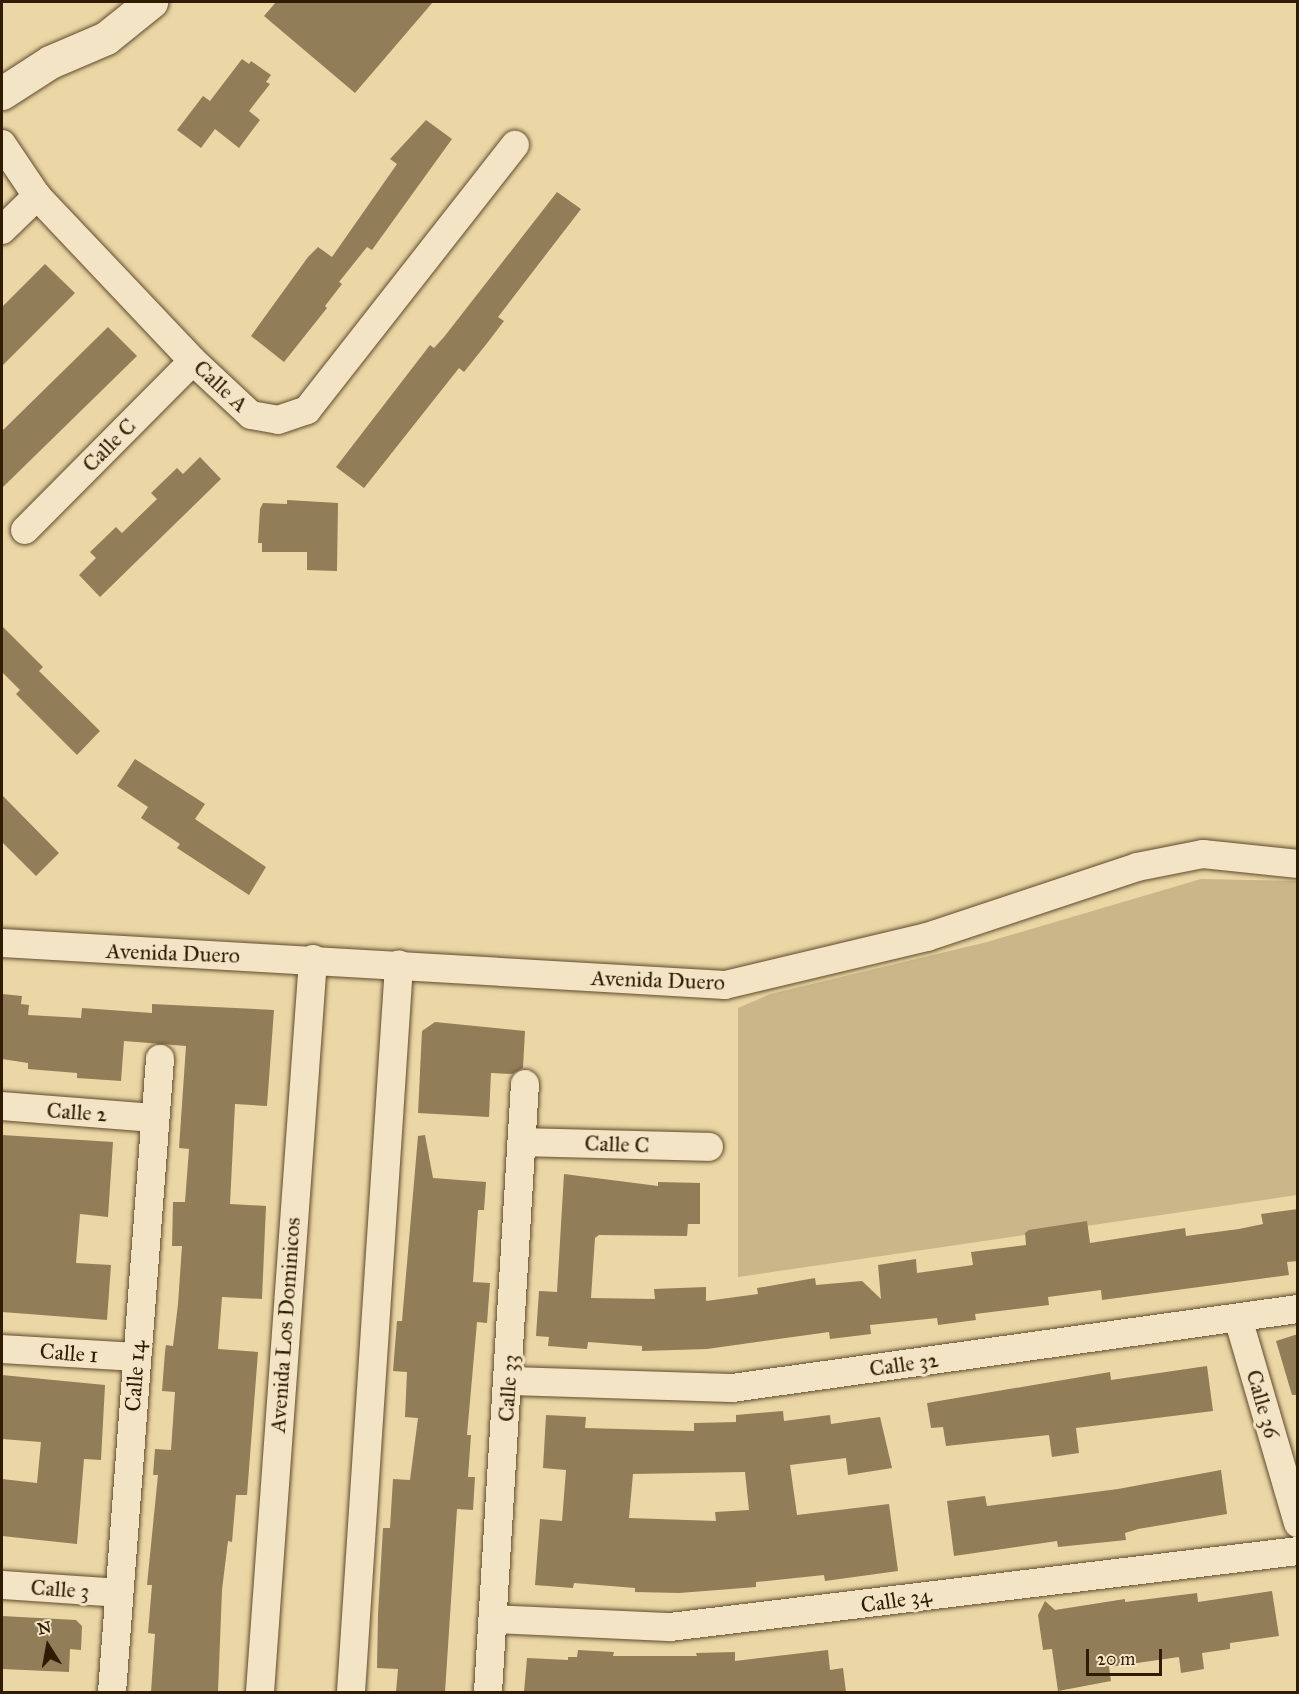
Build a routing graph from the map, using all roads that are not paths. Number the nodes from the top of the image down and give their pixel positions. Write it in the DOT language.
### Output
graph roads {
  1 [pos="114,2"];
  2 [pos="151,2"];
  3 [pos="50,62"];
  4 [pos="2,93"];
  5 [pos="2,144"];
  6 [pos="515,145"];
  7 [pos="37,196"];
  8 [pos="2,230"];
  9 [pos="193,361"];
  10 [pos="25,530"];
  11 [pos="1298,864"];
  12 [pos="2,943"];
  13 [pos="312,958"];
  14 [pos="399,965"];
  15 [pos="160,1059"];
  16 [pos="525,1084"];
  17 [pos="2,1106"];
  18 [pos="153,1118"];
  19 [pos="524,1142"];
  20 [pos="709,1147"];
  21 [pos="1298,1309"];
  22 [pos="1238,1318"];
  23 [pos="2,1349"];
  24 [pos="136,1357"];
  25 [pos="509,1381"];
  26 [pos="1298,1523"];
  27 [pos="1298,1551"];
  28 [pos="2,1585"];
  29 [pos="118,1593"];
  30 [pos="493,1619"];
  31 [pos="112,1692"];
  32 [pos="260,1692"];
  33 [pos="351,1692"];
  34 [pos="488,1692"];
  1 -- 3 [label="street"];
  2 -- 3 [label="street"];
  3 -- 4 [label="street"];
  5 -- 7 [label="street, Calle A"];
  6 -- 9 [label="street, Calle A"];
  7 -- 8 [label="street"];
  7 -- 9 [label="street, Calle A"];
  9 -- 10 [label="street, Calle C"];
  11 -- 14 [label="street, Avenida Duero"];
  12 -- 13 [label="street, Avenida Duero"];
  13 -- 14 [label="street, Avenida Duero"];
  13 -- 32 [label="street, Avenida Los Dominicos"];
  14 -- 33 [label="street"];
  15 -- 18 [label="street, Calle 14"];
  16 -- 19 [label="street, Calle 33"];
  17 -- 18 [label="street, Calle 2"];
  18 -- 24 [label="street, Calle 14"];
  19 -- 20 [label="street, Calle C"];
  19 -- 25 [label="street, Calle 33"];
  21 -- 22 [label="street, Calle 32"];
  22 -- 25 [label="street, Calle 32"];
  22 -- 26 [label="street, Calle 36"];
  23 -- 24 [label="street, Calle 1"];
  24 -- 29 [label="street, Calle 14"];
  25 -- 30 [label="street, Calle 33"];
  27 -- 30 [label="street, Calle 34"];
  28 -- 29 [label="street, Calle 3"];
  29 -- 31 [label="street, Calle 14"];
  30 -- 34 [label="street, Calle 33"];
}
